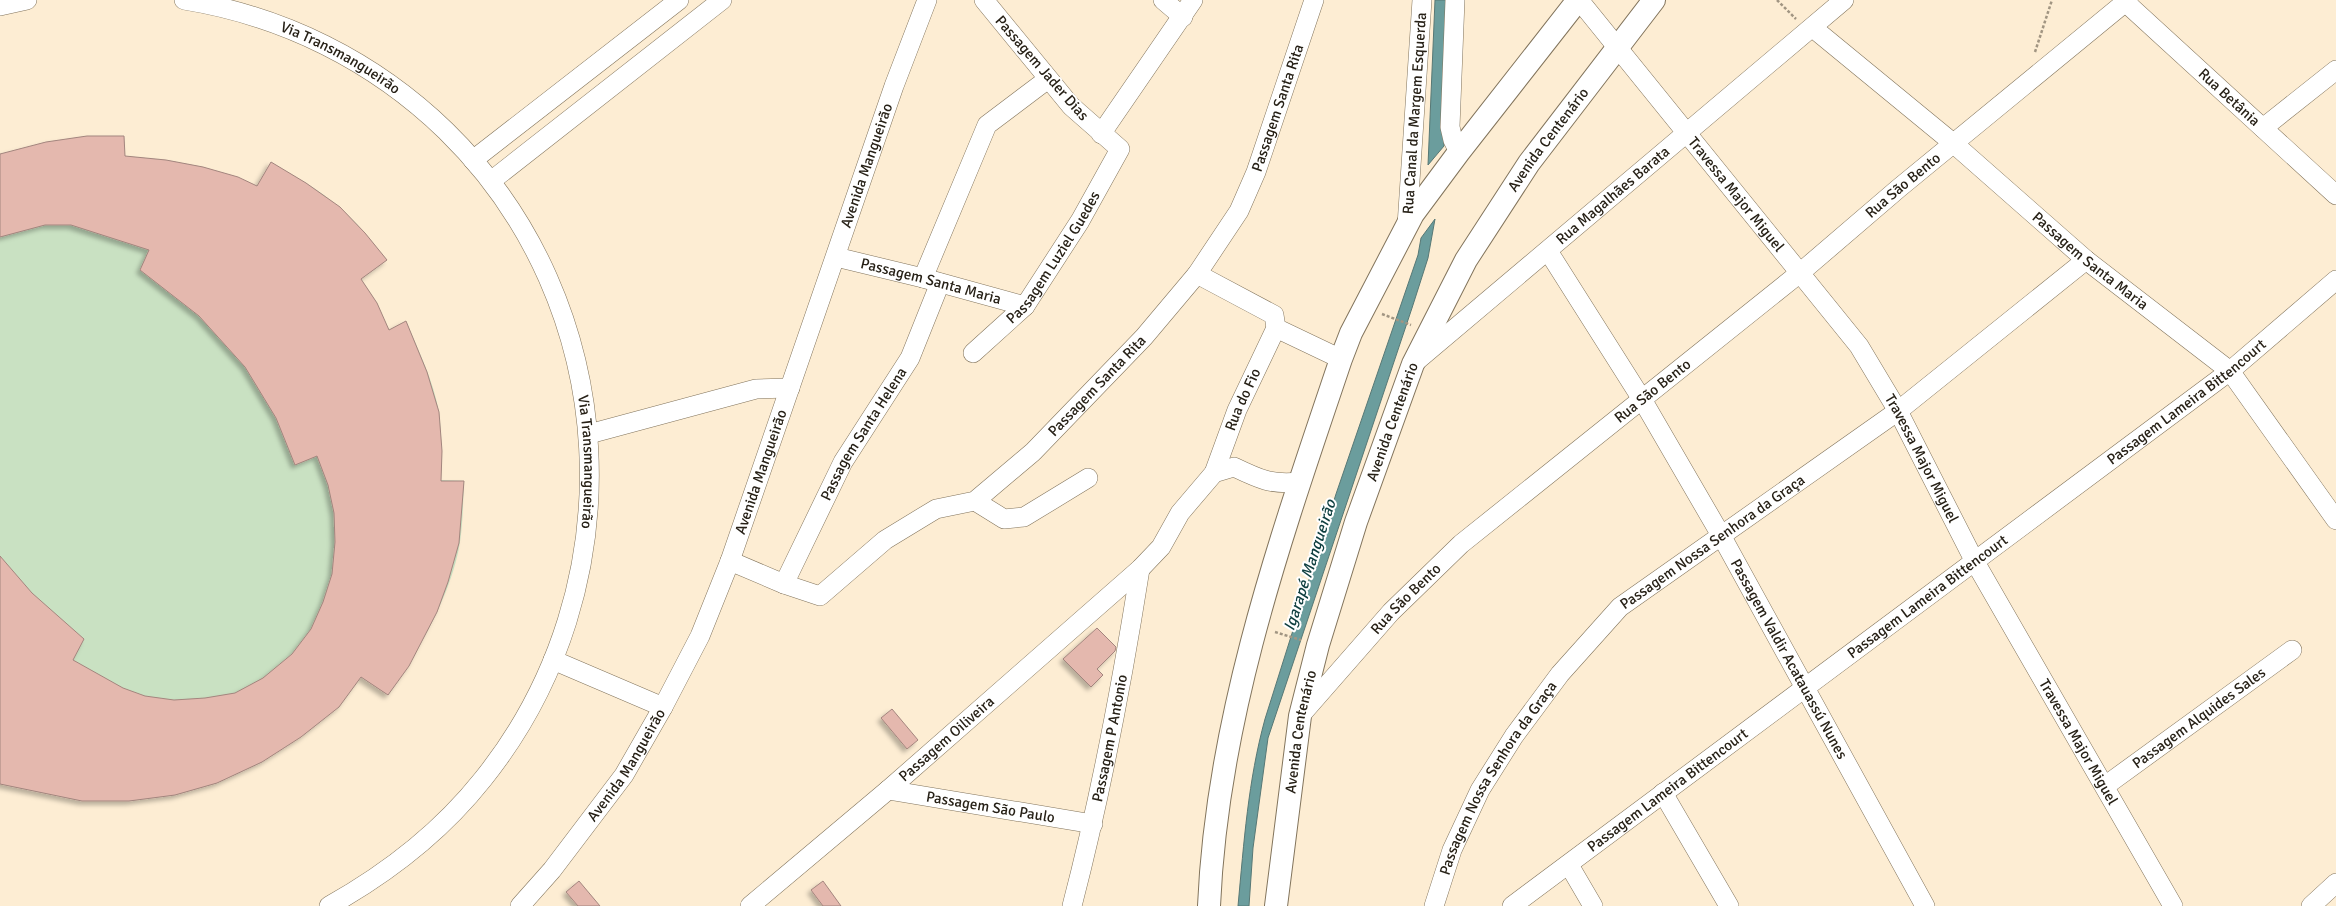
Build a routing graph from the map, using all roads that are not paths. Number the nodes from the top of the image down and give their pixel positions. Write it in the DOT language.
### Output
graph roads {
  1 [pos="27,0"];
  2 [pos="184,0"];
  3 [pos="679,0"];
  4 [pos="722,0"];
  5 [pos="927,0"];
  6 [pos="984,0"];
  7 [pos="1163,0"];
  8 [pos="1193,0"];
  9 [pos="1314,0"];
  10 [pos="1422,0"];
  11 [pos="1455,0"];
  12 [pos="1579,0"];
  13 [pos="1654,0"];
  14 [pos="1844,0"];
  15 [pos="2125,1"];
  16 [pos="213,2"];
  17 [pos="0,6"];
  18 [pos="1183,17"];
  19 [pos="1811,30"];
  20 [pos="1617,47"];
  21 [pos="2336,70"];
  22 [pos="1048,79"];
  23 [pos="2263,128"];
  24 [pos="1688,133"];
  25 [pos="1101,134"];
  26 [pos="1953,144"];
  27 [pos="1120,149"];
  28 [pos="1459,152"];
  29 [pos="473,160"];
  30 [pos="491,181"];
  31 [pos="2336,195"];
  32 [pos="1407,226"];
  33 [pos="1548,251"];
  34 [pos="836,257"];
  35 [pos="2086,260"];
  36 [pos="1801,272"];
  37 [pos="1196,274"];
  38 [pos="932,280"];
  39 [pos="2336,280"];
  40 [pos="1025,306"];
  41 [pos="1276,328"];
  42 [pos="973,353"];
  43 [pos="1341,359"];
  44 [pos="1413,364"];
  45 [pos="2230,371"];
  46 [pos="790,388"];
  47 [pos="1643,401"];
  48 [pos="1898,411"];
  49 [pos="589,434"];
  50 [pos="1214,473"];
  51 [pos="1088,478"];
  52 [pos="1300,482"];
  53 [pos="975,501"];
  54 [pos="2336,520"];
  55 [pos="1722,537"];
  56 [pos="730,561"];
  57 [pos="1975,562"];
  58 [pos="1140,569"];
  59 [pos="784,584"];
  60 [pos="2292,650"];
  61 [pos="553,660"];
  62 [pos="1805,689"];
  63 [pos="663,707"];
  64 [pos="1300,716"];
  65 [pos="2105,786"];
  66 [pos="888,790"];
  67 [pos="1663,794"];
  68 [pos="1094,824"];
  69 [pos="1568,865"];
  70 [pos="2336,883"];
  71 [pos="329,906"];
  72 [pos="520,906"];
  73 [pos="750,906"];
  74 [pos="1072,906"];
  75 [pos="1209,906"];
  76 [pos="1276,906"];
  77 [pos="1434,906"];
  78 [pos="1512,906"];
  79 [pos="1593,906"];
  80 [pos="1728,906"];
  81 [pos="1925,906"];
  82 [pos="2173,906"];
  83 [pos="2311,906"];
  1 -- 17 [label="street"];
  2 -- 16 [label="street, Via Transmangueirão"];
  3 -- 29 [label="street"];
  4 -- 30 [label="street"];
  5 -- 34 [label="street, Avenida Mangueirão"];
  6 -- 22 [label="street, Passagem Jader Dias"];
  7 -- 18 [label="street"];
  8 -- 18 [label="street"];
  9 -- 37 [label="street, Passagem Santa Rita"];
  10 -- 32 [label="street, Rua Canal da Margem Esquerda"];
  11 -- 28 [label="street"];
  12 -- 20 [label="street, Travessa Major Miguel"];
  12 -- 28 [label="main road"];
  13 -- 20 [label="main road, Avenida Centenário"];
  14 -- 19 [label="street, Rua Magalhães Barata"];
  15 -- 23 [label="street, Rua Betânia"];
  15 -- 26 [label="street, Rua São Bento"];
  16 -- 29 [label="street, Via Transmangueirão"];
  18 -- 25 [label="street"];
  19 -- 24 [label="street, Rua Magalhães Barata"];
  19 -- 26 [label="street, Passagem Santa Maria"];
  20 -- 24 [label="street, Travessa Major Miguel"];
  20 -- 44 [label="main road, Avenida Centenário"];
  21 -- 23 [label="street"];
  22 -- 25 [label="street, Passagem Jader Dias"];
  22 -- 38 [label="street, Passagem Santa Helena"];
  23 -- 31 [label="street, Rua Betânia"];
  24 -- 33 [label="street, Rua Magalhães Barata"];
  24 -- 36 [label="street, Travessa Major Miguel"];
  25 -- 27 [label="street, Passagem Jader Dias"];
  26 -- 35 [label="street, Passagem Santa Maria"];
  26 -- 36 [label="street, Rua São Bento"];
  27 -- 40 [label="street, Passagem Luziel Guedes"];
  28 -- 32 [label="main road"];
  29 -- 30 [label="street, Via Transmangueirão"];
  30 -- 49 [label="street, Via Transmangueirão"];
  32 -- 43 [label="main road"];
  33 -- 44 [label="street, Rua Magalhães Barata"];
  33 -- 47 [label="street, Passagem Valdir Acatauassú Nunes"];
  34 -- 38 [label="street, Passagem Santa Maria"];
  34 -- 46 [label="street, Avenida Mangueirão"];
  35 -- 45 [label="street, Passagem Santa Maria"];
  35 -- 48 [label="street, Passagem Nossa Senhora da Graça"];
  36 -- 47 [label="street, Rua São Bento"];
  36 -- 48 [label="street, Travessa Major Miguel"];
  37 -- 41 [label="street"];
  37 -- 53 [label="street, Passagem Santa Rita"];
  38 -- 40 [label="street, Passagem Santa Maria"];
  38 -- 59 [label="street, Passagem Santa Helena"];
  39 -- 45 [label="street, Passagem Lameira Bittencourt"];
  40 -- 42 [label="street, Passagem Luziel Guedes"];
  41 -- 43 [label="street"];
  41 -- 50 [label="street, Rua do Fio"];
  43 -- 52 [label="main road"];
  44 -- 64 [label="main road, Avenida Centenário"];
  45 -- 54 [label="street, Passagem Santa Maria"];
  45 -- 57 [label="street, Passagem Lameira Bittencourt"];
  46 -- 49 [label="street"];
  46 -- 56 [label="street, Avenida Mangueirão"];
  47 -- 55 [label="street, Passagem Valdir Acatauassú Nunes"];
  47 -- 64 [label="street, Rua São Bento"];
  48 -- 55 [label="street, Passagem Nossa Senhora da Graça"];
  48 -- 57 [label="street, Travessa Major Miguel"];
  49 -- 61 [label="street, Via Transmangueirão"];
  50 -- 52 [label="street"];
  50 -- 58 [label="street, Passagem Oiliveira"];
  51 -- 53 [label="street"];
  52 -- 75 [label="main road"];
  53 -- 59 [label="street, Passagem Santa Rita"];
  55 -- 62 [label="street, Passagem Valdir Acatauassú Nunes"];
  55 -- 77 [label="street, Passagem Nossa Senhora da Graça"];
  56 -- 59 [label="street, Passagem Santa Rita"];
  56 -- 63 [label="street, Avenida Mangueirão"];
  57 -- 62 [label="street, Passagem Lameira Bittencourt"];
  57 -- 65 [label="street, Travessa Major Miguel"];
  58 -- 66 [label="street, Passagem Oiliveira"];
  58 -- 68 [label="street, Passagem P Antonio"];
  60 -- 65 [label="street, Passagem Alquides Sales"];
  61 -- 63 [label="street"];
  61 -- 71 [label="street, Via Transmangueirão"];
  62 -- 67 [label="street, Passagem Lameira Bittencourt"];
  62 -- 81 [label="street, Passagem Valdir Acatauassú Nunes"];
  63 -- 72 [label="street, Avenida Mangueirão"];
  64 -- 76 [label="main road, Avenida Centenário"];
  65 -- 82 [label="street, Travessa Major Miguel"];
  66 -- 68 [label="street, Passagem São Paulo"];
  66 -- 73 [label="street, Passagem Oiliveira"];
  67 -- 69 [label="street, Passagem Lameira Bittencourt"];
  67 -- 80 [label="street"];
  68 -- 74 [label="street, Passagem P Antonio"];
  69 -- 78 [label="street, Passagem Lameira Bittencourt"];
  69 -- 79 [label="street"];
  70 -- 83 [label="street"];
}
